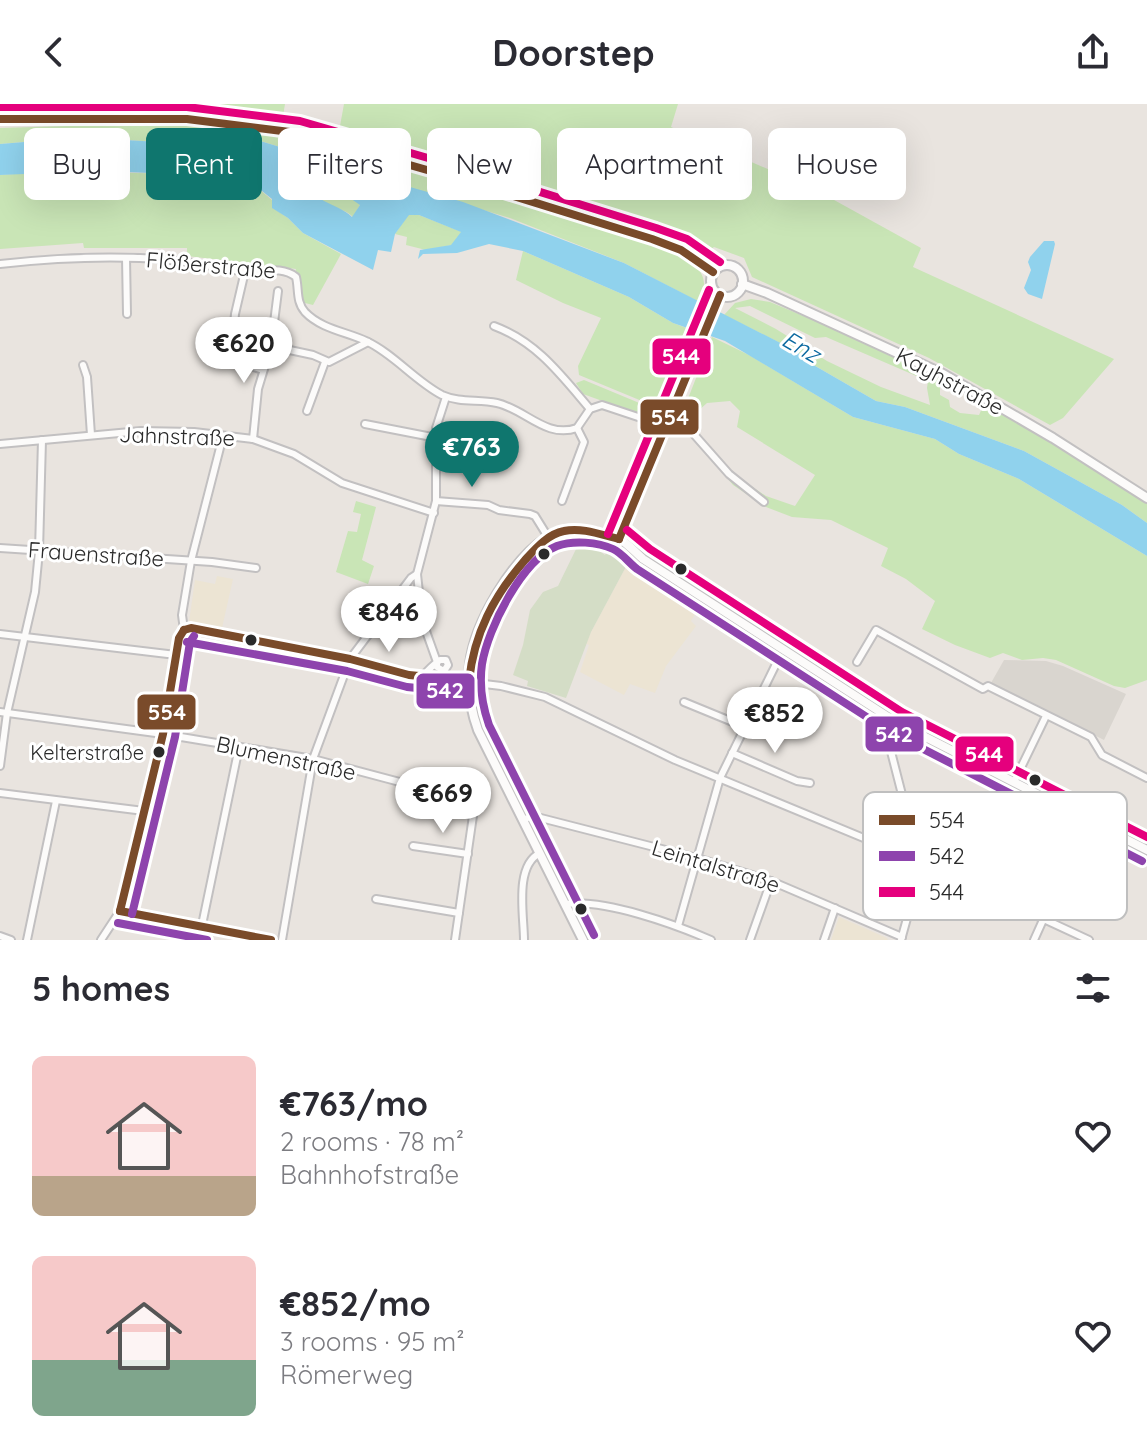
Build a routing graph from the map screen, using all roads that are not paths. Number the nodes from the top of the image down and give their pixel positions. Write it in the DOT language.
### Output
graph roads {
  1 [pos="0,119"];
  2 [pos="126,258"];
  3 [pos="0,264"];
  4 [pos="245,271"];
  5 [pos="713,272"];
  6 [pos="742,284"];
  7 [pos="278,291"];
  8 [pos="719,297"];
  9 [pos="127,314"];
  10 [pos="494,326"];
  11 [pos="368,342"];
  12 [pos="271,346"];
  13 [pos="325,362"];
  14 [pos="83,365"];
  15 [pos="263,370"];
  16 [pos="446,397"];
  17 [pos="590,409"];
  18 [pos="307,411"];
  19 [pos="365,424"];
  20 [pos="667,426"];
  21 [pos="577,428"];
  22 [pos="91,435"];
  23 [pos="223,436"];
  24 [pos="437,438"];
  25 [pos="253,439"];
  26 [pos="42,440"];
  27 [pos="0,444"];
  28 [pos="1147,498"];
  29 [pos="436,501"];
  30 [pos="562,501"];
  31 [pos="764,502"];
  32 [pos="434,513"];
  33 [pos="548,537"];
  34 [pos="619,539"];
  35 [pos="0,548"];
  36 [pos="39,551"];
  37 [pos="191,561"];
  38 [pos="256,568"];
  39 [pos="417,574"];
  40 [pos="184,630"];
  41 [pos="0,634"];
  42 [pos="24,637"];
  43 [pos="176,655"];
  44 [pos="350,659"];
  45 [pos="857,662"];
  46 [pos="775,666"];
  47 [pos="422,677"];
  48 [pos="469,681"];
  49 [pos="684,702"];
  50 [pos="3,713"];
  51 [pos="1046,716"];
  52 [pos="896,722"];
  53 [pos="745,727"];
  54 [pos="163,734"];
  55 [pos="239,747"];
  56 [pos="732,753"];
  57 [pos="313,759"];
  58 [pos="0,766"];
  59 [pos="720,778"];
  60 [pos="1147,778"];
  61 [pos="1014,782"];
  62 [pos="810,783"];
  63 [pos="901,792"];
  64 [pos="1034,792"];
  65 [pos="0,793"];
  66 [pos="56,801"];
  67 [pos="144,811"];
  68 [pos="525,819"];
  69 [pos="863,838"];
  70 [pos="1127,840"];
  71 [pos="413,846"];
  72 [pos="1147,850"];
  73 [pos="540,853"];
  74 [pos="468,854"];
  75 [pos="697,858"];
  76 [pos="771,881"];
  77 [pos="376,899"];
  78 [pos="566,904"];
  79 [pos="835,908"];
  80 [pos="120,911"];
  81 [pos="459,913"];
  82 [pos="1043,920"];
  83 [pos="202,925"];
  84 [pos="678,926"];
  85 [pos="0,936"];
  86 [pos="902,939"];
  87 [pos="11,940"];
  88 [pos="27,940"];
  89 [pos="101,940"];
  90 [pos="271,940"];
  91 [pos="282,940"];
  92 [pos="455,940"];
  93 [pos="524,940"];
  94 [pos="583,940"];
  95 [pos="711,940"];
  96 [pos="750,940"];
  97 [pos="824,940"];
  98 [pos="1034,940"];
  99 [pos="1089,940"];
  1 -- 5 [label="street"];
  2 -- 3 [label="street, Flößerstraße"];
  2 -- 4 [label="street, Flößerstraße"];
  2 -- 9 [label="street"];
  4 -- 11 [label="street, Flößerstraße"];
  4 -- 15 [label="street"];
  5 -- 6 [label="street"];
  5 -- 8 [label="street"];
  6 -- 8 [label="street"];
  6 -- 28 [label="street, Kayhstraße"];
  7 -- 12 [label="street"];
  8 -- 20 [label="street"];
  10 -- 17 [label="street"];
  11 -- 13 [label="street"];
  11 -- 16 [label="street, Flößerstraße"];
  12 -- 13 [label="street"];
  12 -- 15 [label="street"];
  13 -- 18 [label="street"];
  14 -- 22 [label="street"];
  15 -- 25 [label="street"];
  16 -- 21 [label="street, Flößerstraße"];
  16 -- 24 [label="street"];
  17 -- 20 [label="street"];
  17 -- 21 [label="street"];
  19 -- 24 [label="street"];
  20 -- 31 [label="street"];
  20 -- 34 [label="street"];
  21 -- 30 [label="street"];
  22 -- 23 [label="street, Jahnstraße"];
  22 -- 26 [label="street, Jahnstraße"];
  23 -- 25 [label="street, Jahnstraße"];
  23 -- 37 [label="street"];
  24 -- 29 [label="street"];
  25 -- 32 [label="street, Jahnstraße"];
  26 -- 27 [label="street, Jahnstraße"];
  26 -- 36 [label="street"];
  29 -- 32 [label="street"];
  29 -- 33 [label="street"];
  32 -- 39 [label="street"];
  33 -- 34 [label="street"];
  33 -- 48 [label="street"];
  34 -- 52 [label="street"];
  35 -- 36 [label="street, Frauenstraße"];
  36 -- 37 [label="street, Frauenstraße"];
  36 -- 42 [label="street"];
  37 -- 38 [label="street, Frauenstraße"];
  37 -- 40 [label="street"];
  39 -- 44 [label="street"];
  39 -- 47 [label="street"];
  40 -- 43 [label="street"];
  40 -- 44 [label="street"];
  41 -- 42 [label="street"];
  42 -- 43 [label="street"];
  42 -- 50 [label="street"];
  43 -- 54 [label="street"];
  44 -- 47 [label="street"];
  44 -- 57 [label="street"];
  45 -- 51 [label="street"];
  46 -- 53 [label="street"];
  47 -- 48 [label="street"];
  48 -- 59 [label="street"];
  48 -- 68 [label="street"];
  49 -- 53 [label="street"];
  50 -- 54 [label="street, Blumenstraße"];
  50 -- 58 [label="street"];
  51 -- 60 [label="street"];
  51 -- 61 [label="street"];
  52 -- 61 [label="street"];
  52 -- 63 [label="street"];
  53 -- 56 [label="street"];
  54 -- 55 [label="street, Blumenstraße"];
  54 -- 67 [label="street"];
  55 -- 57 [label="street, Blumenstraße"];
  55 -- 83 [label="street"];
  56 -- 59 [label="street"];
  56 -- 62 [label="street"];
  57 -- 74 [label="street, Blumenstraße"];
  57 -- 91 [label="street"];
  59 -- 69 [label="street"];
  59 -- 75 [label="street"];
  61 -- 64 [label="street"];
  65 -- 66 [label="street"];
  66 -- 67 [label="street"];
  66 -- 88 [label="street"];
  67 -- 80 [label="street"];
  68 -- 73 [label="street"];
  68 -- 75 [label="street, Leintalstraße"];
  70 -- 72 [label="street"];
  71 -- 74 [label="street"];
  73 -- 78 [label="street"];
  73 -- 93 [label="street"];
  74 -- 81 [label="street"];
  75 -- 76 [label="street, Leintalstraße"];
  75 -- 84 [label="street"];
  76 -- 79 [label="street, Leintalstraße"];
  76 -- 96 [label="street"];
  77 -- 81 [label="street"];
  78 -- 84 [label="street"];
  78 -- 94 [label="street"];
  79 -- 86 [label="street, Leintalstraße"];
  79 -- 97 [label="street"];
  80 -- 83 [label="street"];
  80 -- 89 [label="street"];
  81 -- 92 [label="street"];
  82 -- 98 [label="street"];
  82 -- 99 [label="street"];
  83 -- 90 [label="street"];
  84 -- 95 [label="street"];
  85 -- 87 [label="street"];
}
